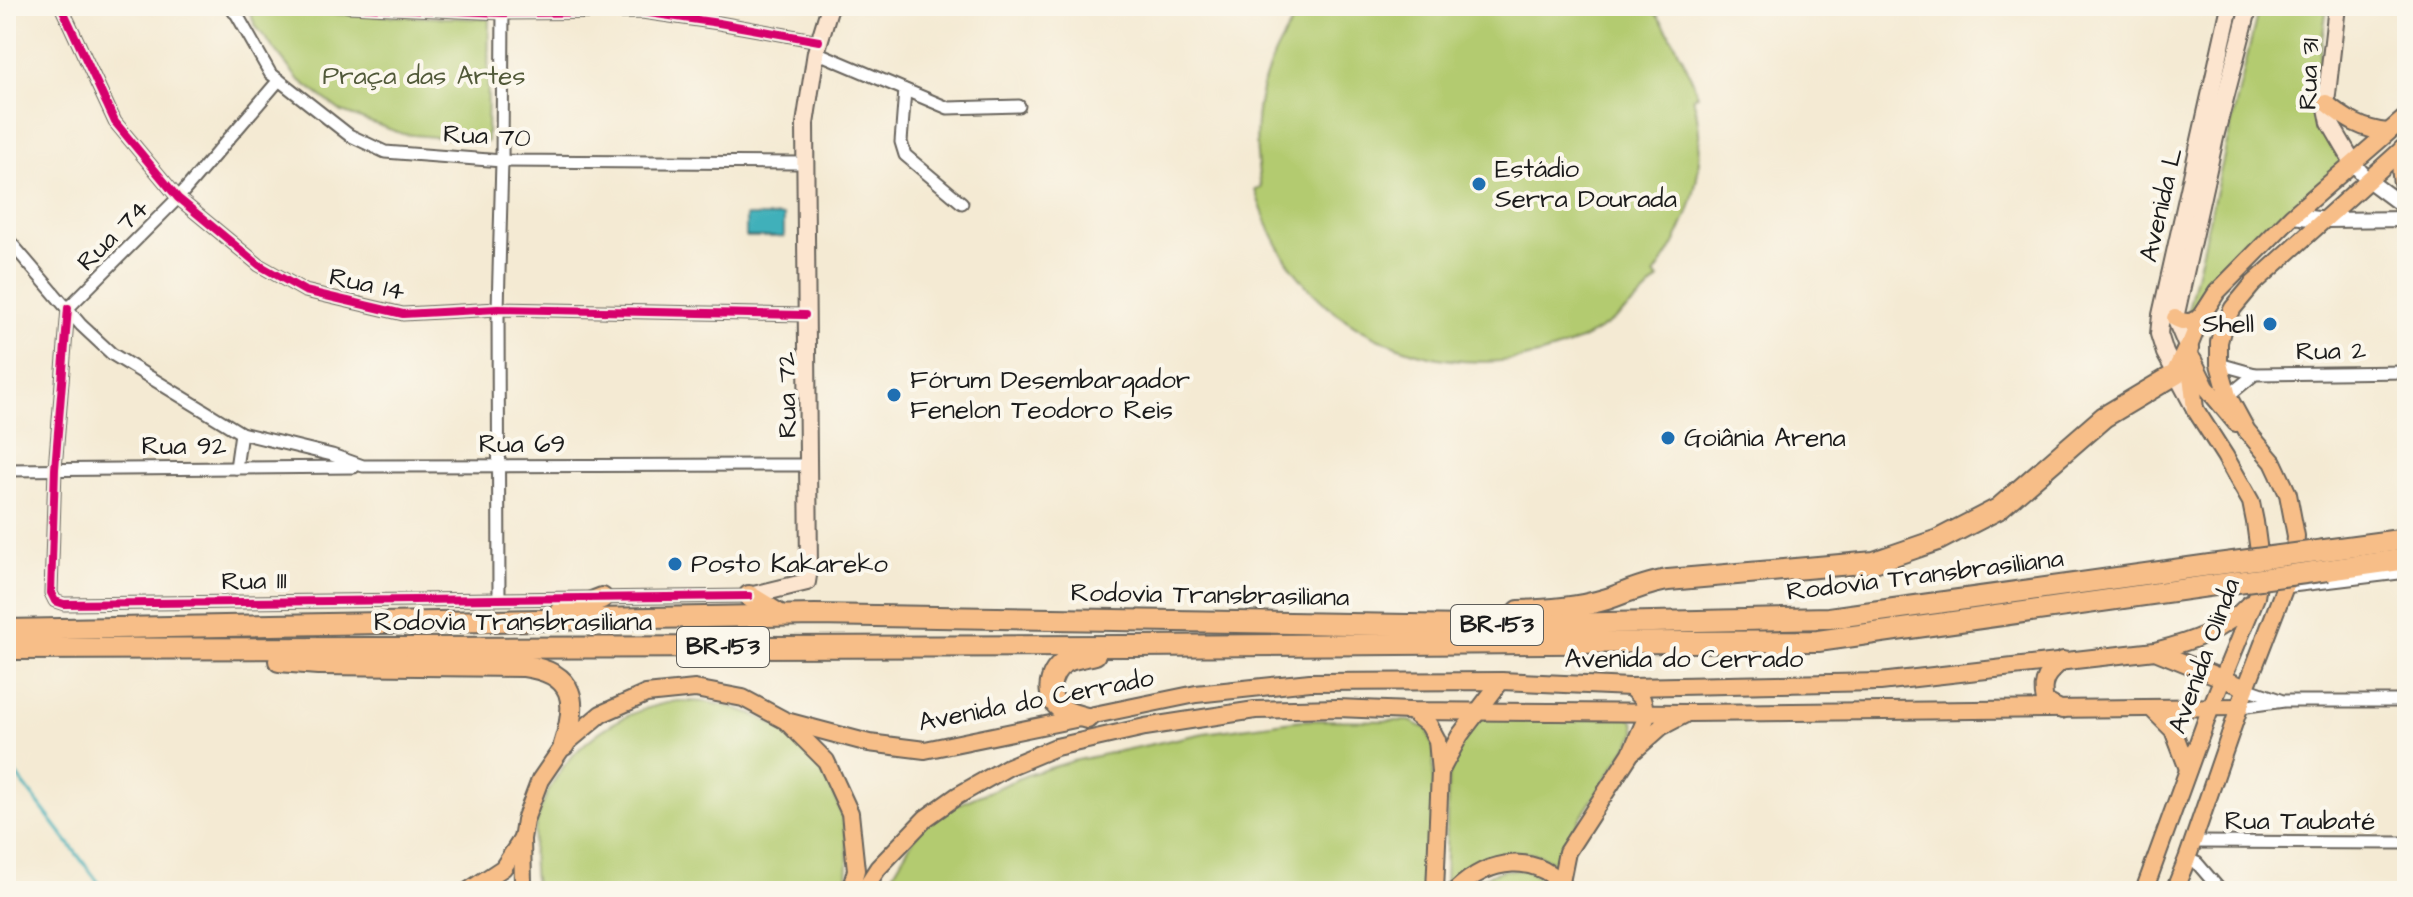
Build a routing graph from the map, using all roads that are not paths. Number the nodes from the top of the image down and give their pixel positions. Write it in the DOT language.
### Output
graph roads {
  1 [pos="61,6"];
  2 [pos="250,6"];
  3 [pos="348,6"];
  4 [pos="830,6"];
  5 [pos="2230,6"];
  6 [pos="2249,6"];
  7 [pos="2337,6"];
  8 [pos="233,9"];
  9 [pos="503,9"];
  10 [pos="818,47"];
  11 [pos="279,80"];
  12 [pos="905,90"];
  13 [pos="2326,103"];
  14 [pos="1019,106"];
  15 [pos="2407,116"];
  16 [pos="2210,132"];
  17 [pos="2388,132"];
  18 [pos="2405,147"];
  19 [pos="502,161"];
  20 [pos="803,163"];
  21 [pos="2354,164"];
  22 [pos="2368,180"];
  23 [pos="2407,196"];
  24 [pos="178,198"];
  25 [pos="962,203"];
  26 [pos="2407,209"];
  27 [pos="2292,216"];
  28 [pos="2407,219"];
  29 [pos="2327,220"];
  30 [pos="6,237"];
  31 [pos="68,308"];
  32 [pos="498,309"];
  33 [pos="805,315"];
  34 [pos="2201,317"];
  35 [pos="2175,318"];
  36 [pos="2188,349"];
  37 [pos="2219,364"];
  38 [pos="2407,372"];
  39 [pos="2176,374"];
  40 [pos="2255,374"];
  41 [pos="2228,396"];
  42 [pos="2195,409"];
  43 [pos="2247,431"];
  44 [pos="241,433"];
  45 [pos="808,465"];
  46 [pos="363,466"];
  47 [pos="498,466"];
  48 [pos="236,468"];
  49 [pos="55,469"];
  50 [pos="6,470"];
  51 [pos="2407,539"];
  52 [pos="2407,559"];
  53 [pos="2326,560"];
  54 [pos="2407,572"];
  55 [pos="2284,587"];
  56 [pos="749,596"];
  57 [pos="2256,597"];
  58 [pos="499,598"];
  59 [pos="602,598"];
  60 [pos="780,615"];
  61 [pos="505,621"];
  62 [pos="1420,625"];
  63 [pos="6,630"];
  64 [pos="1134,646"];
  65 [pos="6,649"];
  66 [pos="200,649"];
  67 [pos="2155,651"];
  68 [pos="2063,660"];
  69 [pos="2223,677"];
  70 [pos="1501,681"];
  71 [pos="1630,687"];
  72 [pos="2246,688"];
  73 [pos="2284,701"];
  74 [pos="2407,701"];
  75 [pos="2211,707"];
  76 [pos="2240,707"];
  77 [pos="2151,708"];
  78 [pos="2062,710"];
  79 [pos="1410,711"];
  80 [pos="1478,712"];
  81 [pos="1646,712"];
  82 [pos="1690,713"];
  83 [pos="1087,718"];
  84 [pos="786,721"];
  85 [pos="564,745"];
  86 [pos="1631,753"];
  87 [pos="2188,769"];
  88 [pos="1440,772"];
  89 [pos="522,839"];
  90 [pos="2407,843"];
  91 [pos="2190,851"];
  92 [pos="1564,887"];
  93 [pos="468,891"];
  94 [pos="525,891"];
  95 [pos="850,891"];
  96 [pos="863,891"];
  97 [pos="1435,891"];
  98 [pos="1455,891"];
  99 [pos="2144,891"];
  100 [pos="2174,891"];
  101 [pos="2221,891"];
  1 -- 24 [label="street, Rua 14"];
  2 -- 8 [label="street"];
  3 -- 9 [label="street"];
  4 -- 10 [label="main road, Rua 72"];
  5 -- 16 [label="main road, Avenida L"];
  6 -- 16 [label="main road, Avenida L"];
  7 -- 13 [label="main road, Rua 31"];
  8 -- 11 [label="street, Rua 70"];
  9 -- 10 [label="street"];
  9 -- 19 [label="street"];
  10 -- 12 [label="street"];
  10 -- 20 [label="main road, Rua 72"];
  11 -- 19 [label="street, Rua 70"];
  11 -- 24 [label="street, Rua 74"];
  12 -- 14 [label="street"];
  12 -- 25 [label="street"];
  13 -- 17 [label="main road"];
  13 -- 21 [label="main road, Rua 31"];
  15 -- 17 [label="main road"];
  16 -- 35 [label="main road, Avenida L"];
  16 -- 39 [label="main road, Avenida L"];
  17 -- 21 [label="main road"];
  18 -- 22 [label="main road"];
  18 -- 23 [label="main road"];
  19 -- 20 [label="street, Rua 70"];
  19 -- 32 [label="street"];
  20 -- 33 [label="main road, Rua 72"];
  21 -- 22 [label="street, Rua 31"];
  21 -- 27 [label="main road"];
  22 -- 26 [label="street, Rua 31"];
  22 -- 29 [label="main road"];
  24 -- 31 [label="street, Rua 74"];
  24 -- 32 [label="street, Rua 14"];
  27 -- 29 [label="street"];
  27 -- 34 [label="main road"];
  28 -- 29 [label="street"];
  29 -- 37 [label="main road"];
  30 -- 31 [label="street, Rua 69"];
  31 -- 44 [label="street, Rua 69"];
  31 -- 49 [label="street, Rua 111"];
  32 -- 33 [label="street, Rua 14"];
  32 -- 47 [label="street"];
  33 -- 45 [label="main road, Rua 72"];
  34 -- 35 [label="main road"];
  34 -- 36 [label="main road"];
  35 -- 36 [label="main road"];
  36 -- 37 [label="main road"];
  36 -- 39 [label="highway"];
  36 -- 42 [label="main road, Avenida Olinda"];
  36 -- 43 [label="main road"];
  37 -- 40 [label="street, Rua 2"];
  37 -- 41 [label="main road, Avenida Olinda"];
  38 -- 40 [label="street, Rua 2"];
  39 -- 42 [label="main road, Avenida L"];
  39 -- 62 [label="highway"];
  40 -- 41 [label="street"];
  41 -- 43 [label="main road, Avenida Olinda"];
  42 -- 57 [label="main road, Avenida Olinda"];
  43 -- 55 [label="main road, Avenida Olinda"];
  44 -- 46 [label="street, Rua 69"];
  44 -- 48 [label="street"];
  45 -- 47 [label="street, Rua 69"];
  45 -- 56 [label="main road, Rua 72"];
  46 -- 47 [label="street, Rua 69"];
  46 -- 48 [label="street, Rua 92"];
  47 -- 58 [label="street"];
  48 -- 49 [label="street, Rua 92"];
  49 -- 50 [label="street, Rua 92"];
  49 -- 58 [label="street, Rua 111"];
  51 -- 53 [label="highway, Rodovia Transbrasiliana / BR-153"];
  52 -- 53 [label="highway, Rodovia Transbrasiliana / BR-153"];
  53 -- 62 [label="highway, Rodovia Transbrasiliana / BR-153, bridge"];
  53 -- 64 [label="highway, Rodovia Transbrasiliana / BR-153, bridge"];
  54 -- 55 [label="street"];
  55 -- 72 [label="main road, Avenida Olinda"];
  56 -- 59 [label="street, Rua 111"];
  56 -- 60 [label="highway"];
  57 -- 67 [label="main road"];
  57 -- 69 [label="main road, Avenida Olinda"];
  58 -- 59 [label="street, Rua 111"];
  59 -- 61 [label="highway"];
  60 -- 61 [label="highway, Rodovia Transbrasiliana / BR-153"];
  60 -- 62 [label="highway, Rodovia Transbrasiliana / BR-153"];
  61 -- 63 [label="highway, Rodovia Transbrasiliana / BR-153"];
  64 -- 66 [label="highway, Rodovia Transbrasiliana / BR-153"];
  64 -- 83 [label="highway"];
  65 -- 66 [label="highway, Rodovia Transbrasiliana / BR-153"];
  66 -- 85 [label="highway"];
  67 -- 68 [label="main road, Avenida do Cerrado"];
  67 -- 69 [label="main road, Avenida do Cerrado"];
  68 -- 71 [label="main road, Avenida do Cerrado"];
  68 -- 78 [label="main road"];
  69 -- 72 [label="main road, Avenida do Cerrado"];
  69 -- 75 [label="main road, Avenida Olinda"];
  70 -- 71 [label="main road, Avenida do Cerrado"];
  70 -- 80 [label="main road"];
  70 -- 83 [label="main road, Avenida do Cerrado"];
  71 -- 81 [label="main road"];
  72 -- 73 [label="street"];
  72 -- 76 [label="main road, Avenida Olinda"];
  73 -- 74 [label="street"];
  73 -- 76 [label="street"];
  75 -- 76 [label="main road, Avenida do Cerrado"];
  75 -- 77 [label="main road, Avenida do Cerrado"];
  75 -- 87 [label="main road, Avenida Olinda"];
  76 -- 91 [label="main road, Avenida Olinda"];
  77 -- 78 [label="main road, Avenida do Cerrado"];
  77 -- 87 [label="main road"];
  78 -- 82 [label="main road, Avenida do Cerrado"];
  79 -- 80 [label="main road, Avenida do Cerrado"];
  79 -- 88 [label="main road"];
  79 -- 96 [label="main road, Avenida do Cerrado"];
  80 -- 81 [label="main road, Avenida do Cerrado"];
  80 -- 88 [label="main road"];
  81 -- 82 [label="main road, Avenida do Cerrado"];
  81 -- 86 [label="main road"];
  82 -- 86 [label="main road"];
  83 -- 84 [label="main road, Avenida do Cerrado"];
  84 -- 85 [label="main road"];
  84 -- 95 [label="main road"];
  85 -- 89 [label="main road"];
  86 -- 92 [label="main road"];
  87 -- 99 [label="main road, Avenida Olinda"];
  88 -- 97 [label="main road"];
  89 -- 93 [label="main road"];
  89 -- 94 [label="main road"];
  90 -- 91 [label="street, Rua Taubaté"];
  91 -- 100 [label="main road, Avenida Olinda"];
  91 -- 101 [label="street"];
  92 -- 98 [label="main road"];
}
